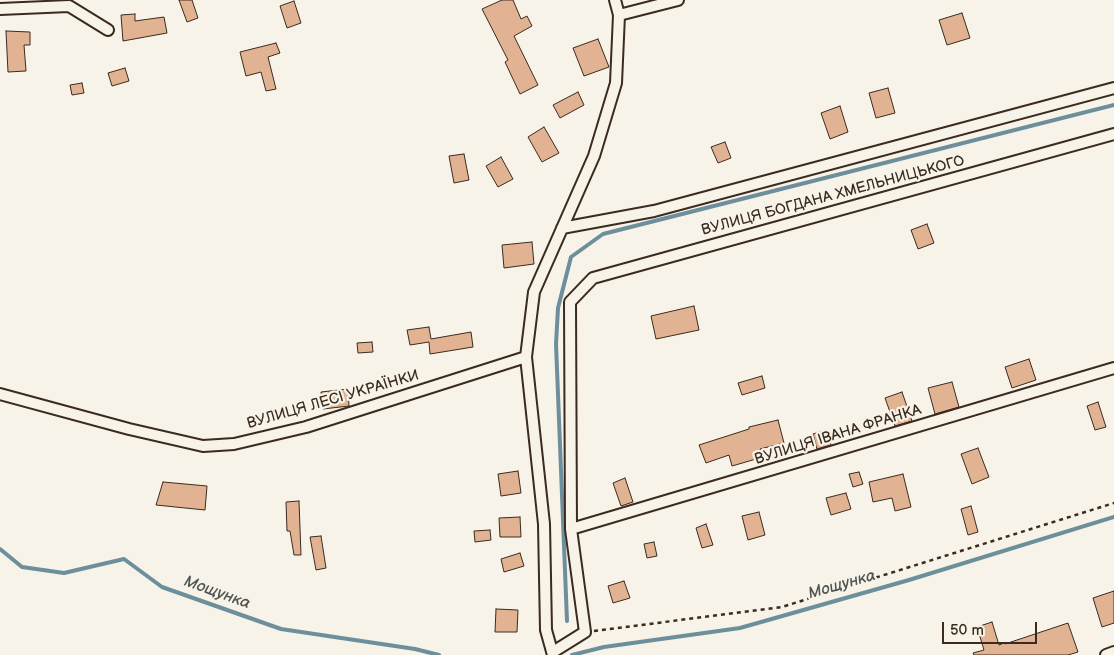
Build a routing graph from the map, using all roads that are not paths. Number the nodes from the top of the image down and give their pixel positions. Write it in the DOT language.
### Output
graph roads {
  1 [pos="614,0"];
  2 [pos="678,0"];
  3 [pos="0,9"];
  4 [pos="619,15"];
  5 [pos="108,30"];
  6 [pos="1114,88"];
  7 [pos="1114,134"];
  8 [pos="562,228"];
  9 [pos="526,357"];
  10 [pos="1114,368"];
  11 [pos="0,394"];
  12 [pos="572,530"];
  13 [pos="1114,652"];
  14 [pos="553,654"];
  15 [pos="1106,655"];
  1 -- 4 [label="street"];
  2 -- 4 [label="street"];
  3 -- 5 [label="street"];
  4 -- 8 [label="street"];
  6 -- 8 [label="street, ВУЛИЦЯ БОГДАНА ХМЕЛЬНИЦЬКОГО"];
  7 -- 12 [label="street, ВУЛИЦЯ БОГДАНА ХМЕЛЬНИЦЬКОГО"];
  8 -- 9 [label="street"];
  9 -- 11 [label="street, ВУЛИЦЯ ЛЕСІ УКРАЇНКИ"];
  9 -- 14 [label="street"];
  10 -- 12 [label="street, ВУЛИЦЯ ІВАНА ФРАНКА"];
  12 -- 14 [label="street"];
  13 -- 15 [label="street"];
}
